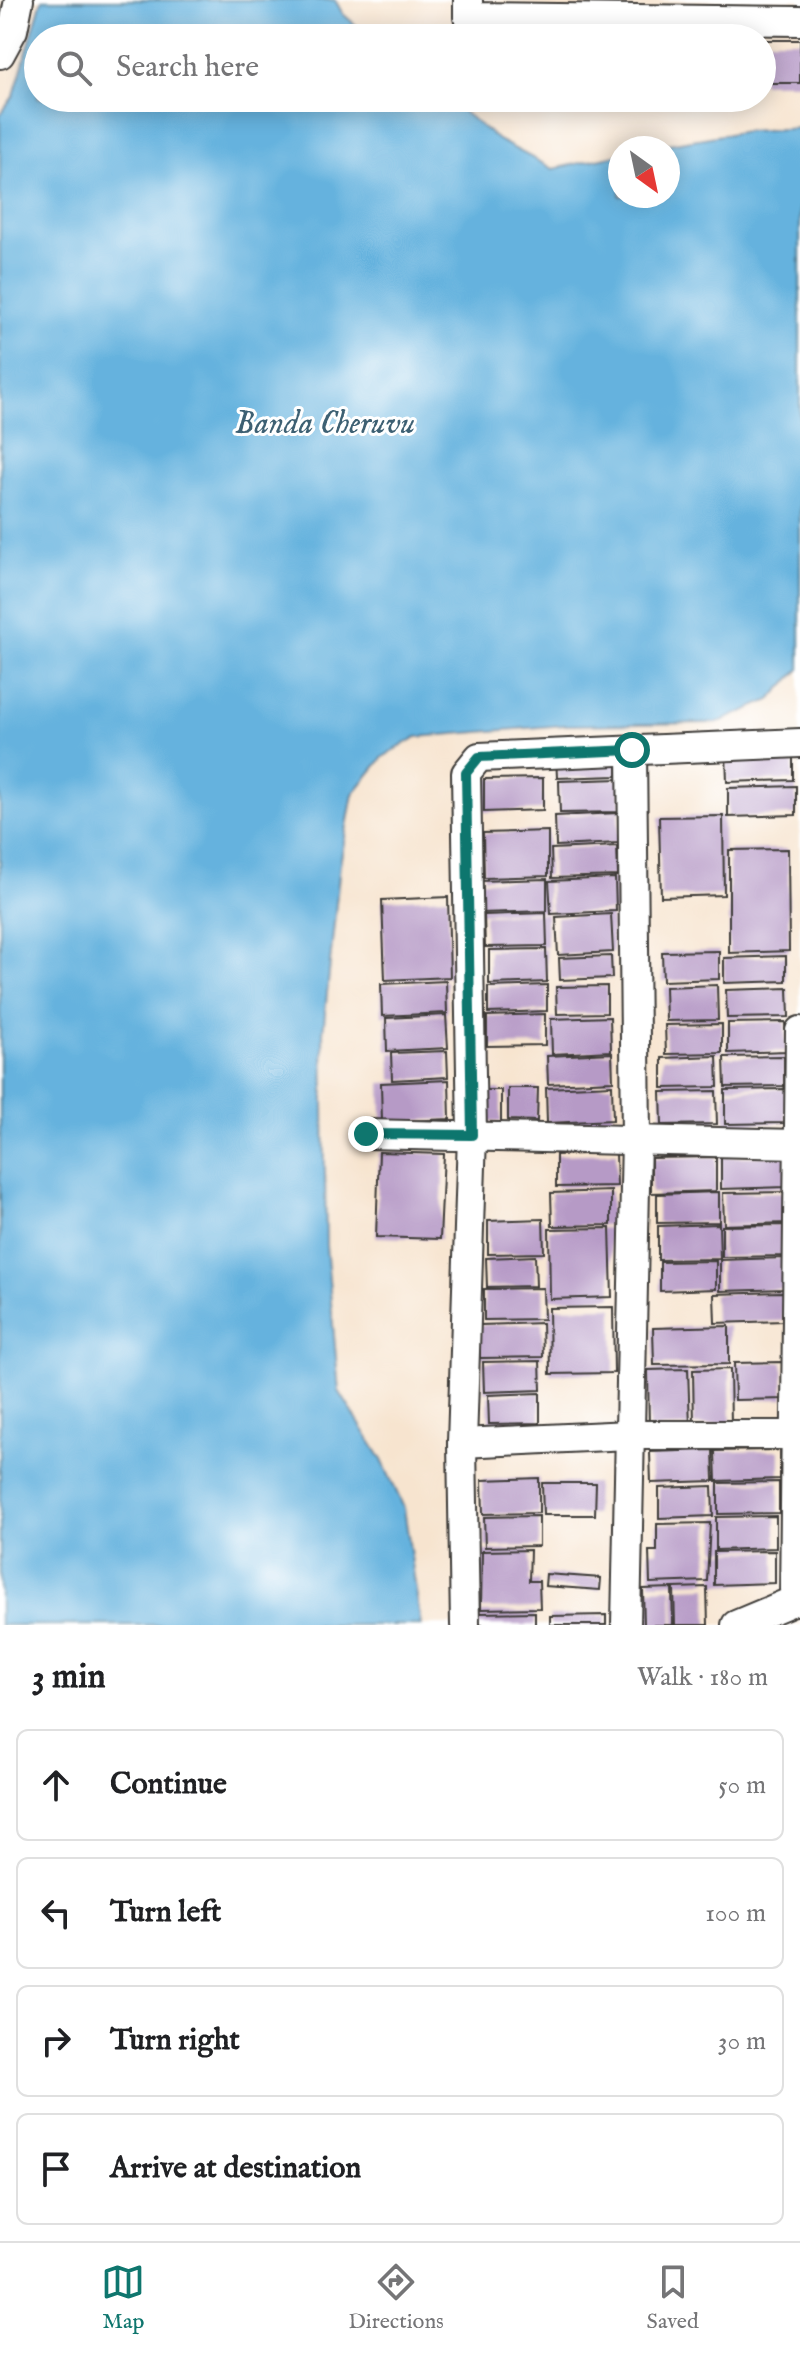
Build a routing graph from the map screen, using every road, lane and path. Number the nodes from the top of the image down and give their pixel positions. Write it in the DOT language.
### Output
graph roads {
  1 [pos="19,0"];
  2 [pos="468,0"];
  3 [pos="800,21"];
  4 [pos="0,54"];
  5 [pos="800,743"];
  6 [pos="632,750"];
  7 [pos="800,1031"];
  8 [pos="366,1134"];
  9 [pos="472,1135"];
  10 [pos="636,1138"];
  11 [pos="798,1144"];
  12 [pos="629,1435"];
  13 [pos="793,1435"];
  14 [pos="462,1443"];
  15 [pos="797,1599"];
  16 [pos="465,1625"];
  17 [pos="626,1625"];
  18 [pos="736,1625"];
  1 -- 4 [label="street"];
  2 -- 3 [label="street"];
  5 -- 6 [label="street"];
  6 -- 9 [label="street"];
  6 -- 10 [label="street"];
  7 -- 11 [label="street"];
  8 -- 9 [label="street"];
  9 -- 10 [label="street"];
  9 -- 14 [label="street"];
  10 -- 11 [label="street"];
  10 -- 12 [label="street"];
  11 -- 13 [label="street"];
  12 -- 13 [label="street"];
  12 -- 14 [label="street"];
  12 -- 17 [label="street"];
  13 -- 15 [label="street"];
  14 -- 16 [label="street"];
  15 -- 18 [label="street"];
}
